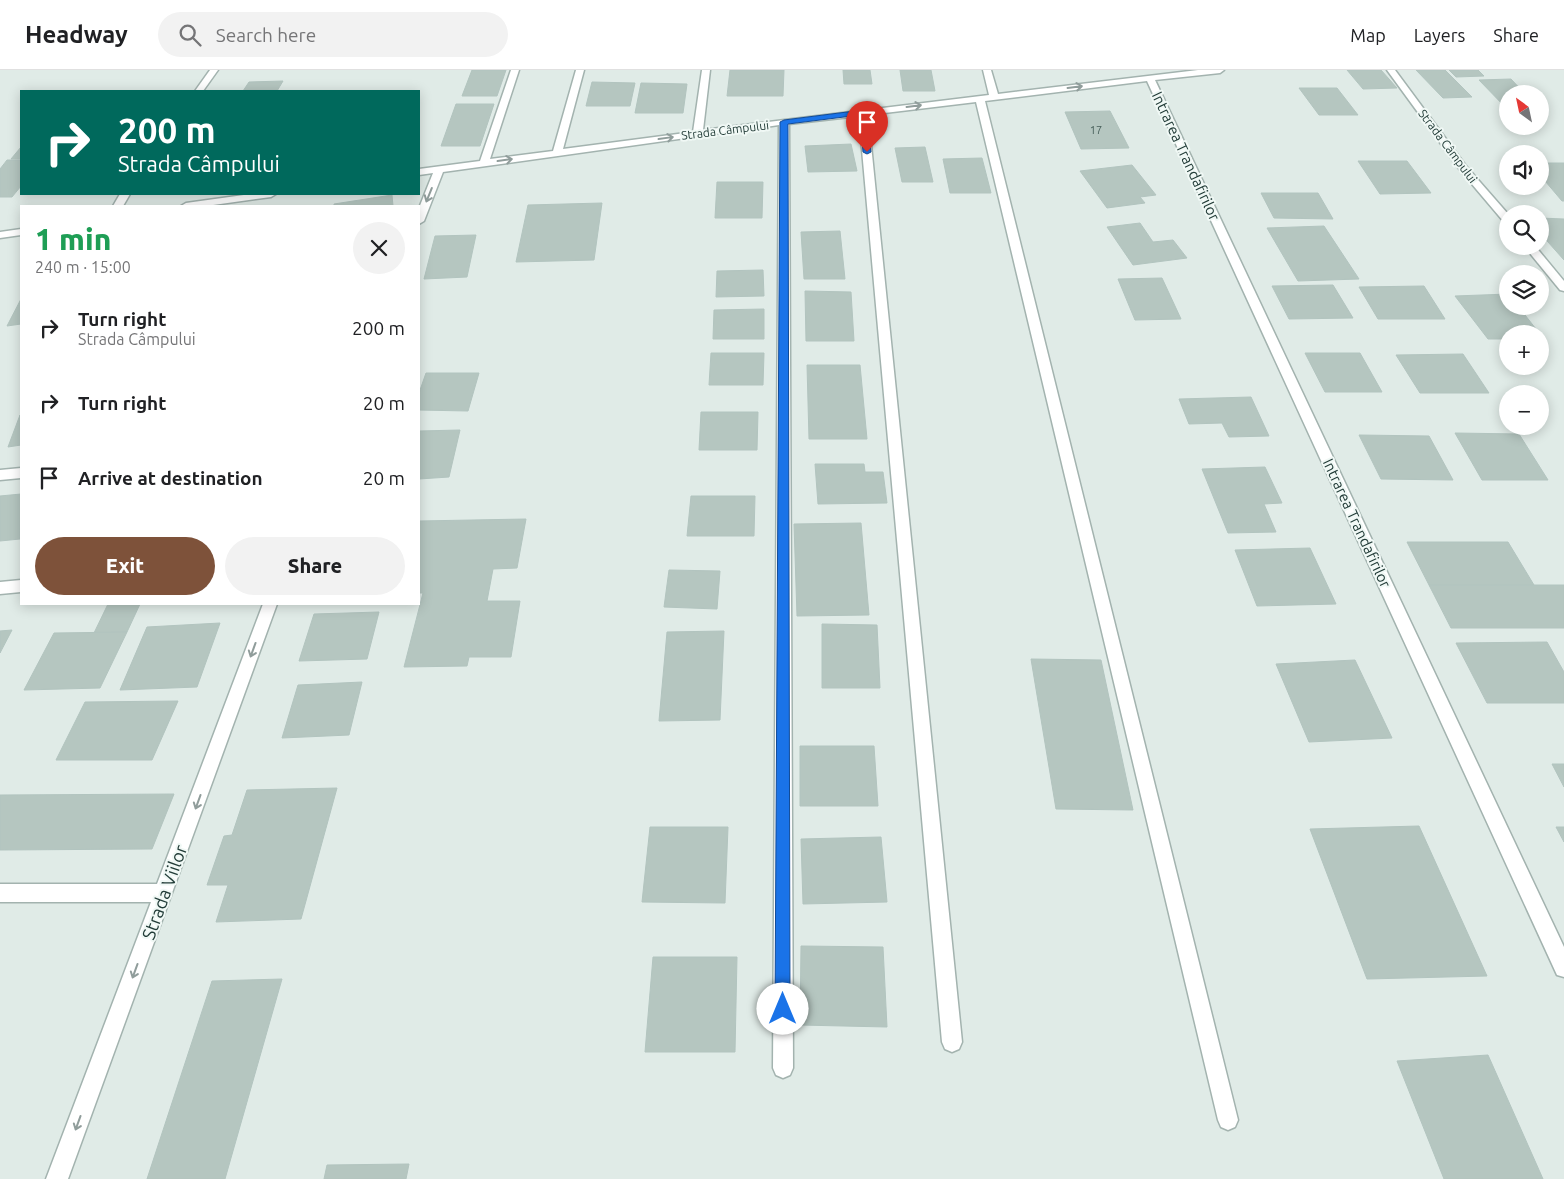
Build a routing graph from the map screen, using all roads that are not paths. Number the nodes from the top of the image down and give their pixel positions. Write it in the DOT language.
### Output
graph roads {
  1 [pos="214,70"];
  2 [pos="516,70"];
  3 [pos="580,70"];
  4 [pos="706,70"];
  5 [pos="987,70"];
  6 [pos="1220,70"];
  7 [pos="1391,70"];
  8 [pos="1150,79"];
  9 [pos="200,90"];
  10 [pos="987,98"];
  11 [pos="863,112"];
  12 [pos="784,122"];
  13 [pos="698,134"];
  14 [pos="557,153"];
  15 [pos="484,163"];
  16 [pos="439,169"];
  17 [pos="420,172"];
  18 [pos="264,195"];
  19 [pos="193,205"];
  20 [pos="1499,209"];
  21 [pos="420,217"];
  22 [pos="20,232"];
  23 [pos="0,235"];
  24 [pos="1536,255"];
  25 [pos="1564,288"];
  26 [pos="20,473"];
  27 [pos="0,475"];
  28 [pos="20,586"];
  29 [pos="0,588"];
  30 [pos="270,605"];
  31 [pos="0,893"];
  32 [pos="164,893"];
  33 [pos="1564,968"];
  34 [pos="952,1042"];
  35 [pos="783,1068"];
  36 [pos="1228,1120"];
  37 [pos="58,1179"];
  1 -- 9 [label="street"];
  2 -- 15 [label="street"];
  3 -- 14 [label="street"];
  4 -- 13 [label="street"];
  5 -- 10 [label="street"];
  6 -- 8 [label="street, Strada Câmpului"];
  7 -- 20 [label="street, Strada Câmpului"];
  10 -- 8 [label="street, Strada Câmpului, one-way"];
  8 -- 33 [label="street, Intrarea Trandafirilor"];
  11 -- 10 [label="street, Strada Câmpului, one-way"];
  10 -- 36 [label="street"];
  11 -- 12 [label="street, Strada Câmpului"];
  11 -- 34 [label="street"];
  12 -- 13 [label="street, Strada Câmpului"];
  12 -- 35 [label="street"];
  14 -- 13 [label="street, Strada Câmpului, one-way"];
  15 -- 14 [label="street, Strada Câmpului, one-way"];
  15 -- 16 [label="street, Strada Câmpului"];
  16 -- 17 [label="street, Strada Câmpului"];
  16 -- 21 [label="street, one-way"];
  18 -- 19 [label="street"];
  22 -- 23 [label="street"];
  24 -- 25 [label="street"];
  26 -- 27 [label="street"];
  28 -- 29 [label="street"];
  30 -- 32 [label="street, Strada Viilor, one-way"];
  31 -- 32 [label="street"];
  32 -- 37 [label="street, Strada Viilor, one-way"];
}
